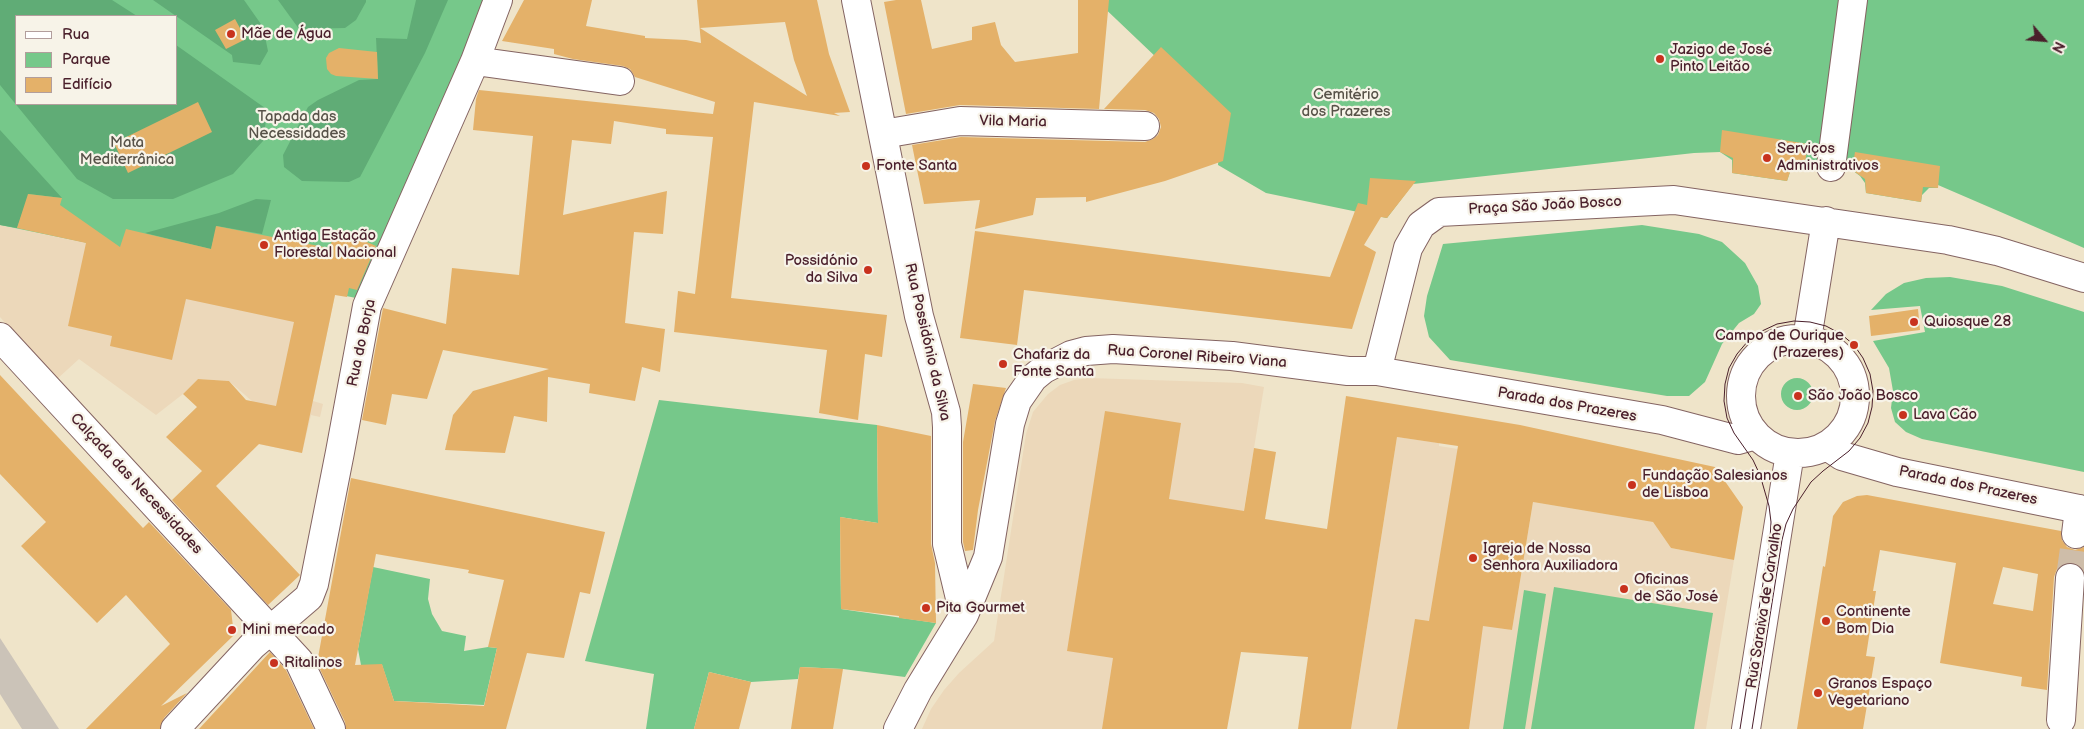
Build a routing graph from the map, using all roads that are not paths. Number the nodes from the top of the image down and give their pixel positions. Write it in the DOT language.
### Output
graph roads {
  1 [pos="498,0"];
  2 [pos="856,0"];
  3 [pos="1854,0"];
  4 [pos="475,62"];
  5 [pos="620,81"];
  6 [pos="1144,126"];
  7 [pos="883,134"];
  8 [pos="1831,167"];
  9 [pos="1826,221"];
  10 [pos="2084,278"];
  11 [pos="0,337"];
  12 [pos="1807,339"];
  13 [pos="1377,372"];
  14 [pos="1756,435"];
  15 [pos="1827,446"];
  16 [pos="1790,453"];
  17 [pos="2080,518"];
  18 [pos="2070,578"];
  19 [pos="964,615"];
  20 [pos="271,631"];
  21 [pos="2061,720"];
  22 [pos="175,729"];
  23 [pos="331,729"];
  24 [pos="898,729"];
  25 [pos="1746,729"];
  1 -- 4 [label="street, Rua do Borja"];
  2 -- 7 [label="street, Rua Possidónio da Silva"];
  3 -- 8 [label="street"];
  4 -- 5 [label="street"];
  4 -- 20 [label="street, Rua do Borja"];
  6 -- 7 [label="street, Vila Maria"];
  7 -- 19 [label="street, Rua Possidónio da Silva"];
  9 -- 10 [label="street, Praça São João Bosco"];
  9 -- 12 [label="street"];
  9 -- 13 [label="street, Praça São João Bosco"];
  11 -- 20 [label="street, Calçada das Necessidades"];
  12 -- 14 [label="street"];
  12 -- 15 [label="street"];
  13 -- 14 [label="street, Parada dos Prazeres"];
  13 -- 19 [label="street, Rua Coronel Ribeiro Viana"];
  14 -- 16 [label="street"];
  15 -- 16 [label="street"];
  15 -- 17 [label="street, Parada dos Prazeres"];
  16 -- 25 [label="street, Rua Saraiva de Carvalho"];
  18 -- 21 [label="street"];
  19 -- 24 [label="street"];
  20 -- 22 [label="street, Rua do Borja"];
  20 -- 23 [label="street, Calçada das Necessidades"];
}
